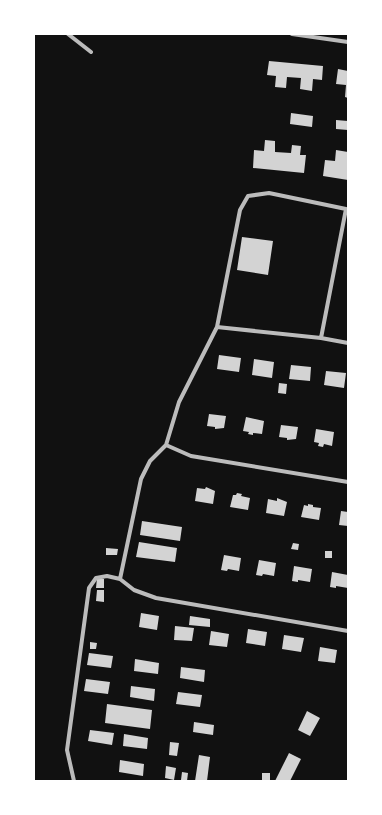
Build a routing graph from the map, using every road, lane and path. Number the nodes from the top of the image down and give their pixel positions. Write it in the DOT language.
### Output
graph roads {
  1 [pos="68,34"];
  2 [pos="292,34"];
  3 [pos="348,42"];
  4 [pos="91,52"];
  5 [pos="347,210"];
  6 [pos="218,327"];
  7 [pos="321,338"];
  8 [pos="348,343"];
  9 [pos="166,445"];
  10 [pos="348,482"];
  11 [pos="120,579"];
  12 [pos="348,631"];
  13 [pos="74,781"];
  1 -- 4 [label="lane"];
  2 -- 3 [label="lane"];
  5 -- 6 [label="lane"];
  5 -- 7 [label="lane"];
  6 -- 7 [label="lane"];
  6 -- 9 [label="lane"];
  7 -- 8 [label="lane"];
  9 -- 10 [label="lane"];
  9 -- 11 [label="lane"];
  11 -- 12 [label="lane"];
  11 -- 13 [label="lane"];
}
